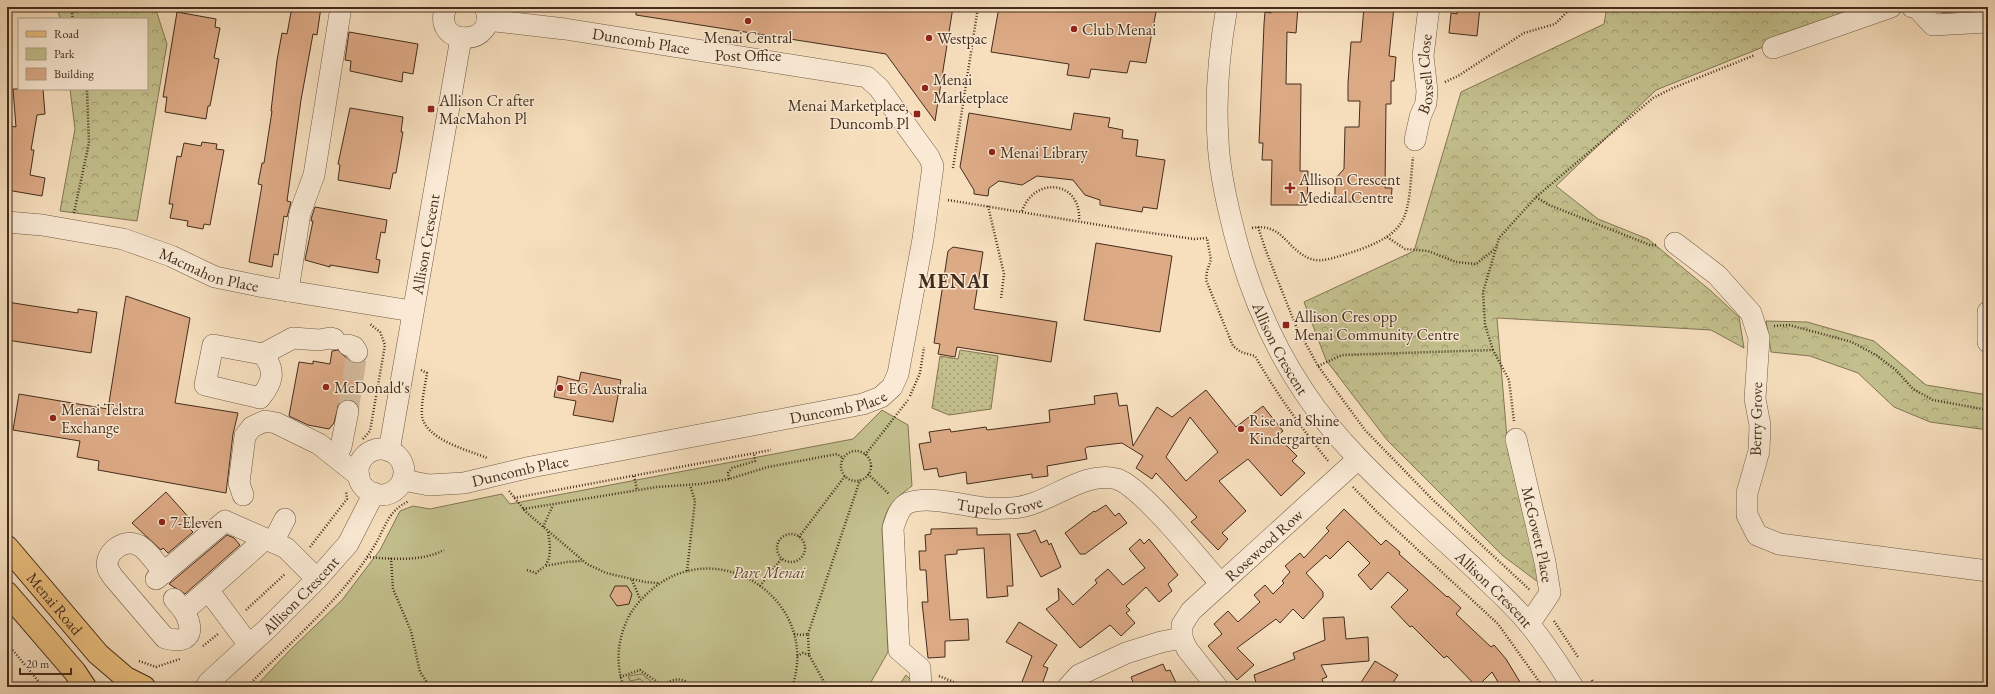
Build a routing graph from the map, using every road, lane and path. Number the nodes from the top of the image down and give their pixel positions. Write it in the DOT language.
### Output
graph roads {
  1 [pos="72,7"];
  2 [pos="341,7"];
  3 [pos="446,7"];
  4 [pos="1227,7"];
  5 [pos="1429,7"];
  6 [pos="1572,7"];
  7 [pos="1891,7"];
  8 [pos="1912,7"];
  9 [pos="486,13"];
  10 [pos="73,18"];
  11 [pos="1988,22"];
  12 [pos="461,38"];
  13 [pos="1773,48"];
  14 [pos="87,90"];
  15 [pos="1427,91"];
  16 [pos="1415,140"];
  17 [pos="1536,197"];
  18 [pos="948,200"];
  19 [pos="988,206"];
  20 [pos="1022,211"];
  21 [pos="1079,221"];
  22 [pos="7,222"];
  23 [pos="1258,227"];
  24 [pos="1246,229"];
  25 [pos="72,230"];
  26 [pos="1387,237"];
  27 [pos="1208,238"];
  28 [pos="1675,244"];
  29 [pos="1496,249"];
  30 [pos="288,291"];
  31 [pos="1001,299"];
  32 [pos="412,311"];
  33 [pos="1988,312"];
  34 [pos="1756,328"];
  35 [pos="1988,342"];
  36 [pos="342,343"];
  37 [pos="1493,350"];
  38 [pos="263,354"];
  39 [pos="382,360"];
  40 [pos="1318,366"];
  41 [pos="427,373"];
  42 [pos="260,398"];
  43 [pos="1988,410"];
  44 [pos="348,411"];
  45 [pos="265,421"];
  46 [pos="1516,439"];
  47 [pos="319,444"];
  48 [pos="365,447"];
  49 [pos="772,450"];
  50 [pos="754,453"];
  51 [pos="843,458"];
  52 [pos="1358,459"];
  53 [pos="492,460"];
  54 [pos="868,474"];
  55 [pos="359,476"];
  56 [pos="634,476"];
  57 [pos="845,476"];
  58 [pos="729,479"];
  59 [pos="402,480"];
  60 [pos="860,480"];
  61 [pos="690,485"];
  62 [pos="506,486"];
  63 [pos="637,490"];
  64 [pos="374,494"];
  65 [pos="243,495"];
  66 [pos="514,498"];
  67 [pos="412,500"];
  68 [pos="553,504"];
  69 [pos="907,504"];
  70 [pos="523,509"];
  71 [pos="285,519"];
  72 [pos="543,528"];
  73 [pos="548,531"];
  74 [pos="799,537"];
  75 [pos="269,540"];
  76 [pos="7,547"];
  77 [pos="444,550"];
  78 [pos="367,557"];
  79 [pos="391,558"];
  80 [pos="782,558"];
  81 [pos="583,561"];
  82 [pos="545,566"];
  83 [pos="527,570"];
  84 [pos="687,571"];
  85 [pos="1988,571"];
  86 [pos="317,579"];
  87 [pos="632,580"];
  88 [pos="658,583"];
  89 [pos="1221,584"];
  90 [pos="760,586"];
  91 [pos="208,590"];
  92 [pos="7,593"];
  93 [pos="640,599"];
  94 [pos="1543,605"];
  95 [pos="1529,624"];
  96 [pos="794,634"];
  97 [pos="808,634"];
  98 [pos="1182,638"];
  99 [pos="7,643"];
  100 [pos="249,645"];
  101 [pos="809,655"];
  102 [pos="798,656"];
  103 [pos="1580,660"];
  104 [pos="1588,673"];
  105 [pos="620,677"];
  106 [pos="921,677"];
  107 [pos="203,685"];
  108 [pos="663,686"];
  109 [pos="43,687"];
  110 [pos="85,687"];
  111 [pos="144,687"];
  112 [pos="247,687"];
  113 [pos="430,687"];
  114 [pos="624,687"];
  115 [pos="692,687"];
  116 [pos="792,687"];
  117 [pos="827,687"];
  118 [pos="966,687"];
  119 [pos="1068,687"];
  120 [pos="1217,687"];
  121 [pos="1573,687"];
  122 [pos="1596,687"];
  1 -- 10 [label="path"];
  2 -- 30 [label="street"];
  3 -- 12 [label="street"];
  4 -- 52 [label="street, Allison Crescent"];
  5 -- 15 [label="street, Boxsell Close"];
  6 -- 15 [label="path"];
  7 -- 13 [label="street"];
  8 -- 11 [label="street"];
  9 -- 12 [label="street"];
  9 -- 59 [label="street, Duncomb Place"];
  12 -- 32 [label="street, Allison Crescent"];
  13 -- 17 [label="path"];
  14 -- 25 [label="path"];
  15 -- 16 [label="street, Boxsell Close"];
  16 -- 26 [label="path"];
  17 -- 28 [label="path"];
  17 -- 29 [label="path"];
  18 -- 19 [label="path"];
  19 -- 20 [label="path"];
  19 -- 31 [label="path"];
  20 -- 21 [label="path"];
  20 -- 21 [label="path"];
  21 -- 27 [label="path"];
  22 -- 25 [label="street, Macmahon Place"];
  23 -- 24 [label="path"];
  23 -- 26 [label="path"];
  23 -- 40 [label="path"];
  25 -- 30 [label="street, Macmahon Place"];
  26 -- 29 [label="path"];
  28 -- 34 [label="street, Berry Grove"];
  29 -- 37 [label="path"];
  30 -- 32 [label="street, Macmahon Place"];
  32 -- 48 [label="street, Allison Crescent"];
  33 -- 35 [label="street"];
  34 -- 43 [label="path"];
  34 -- 85 [label="street, Berry Grove"];
  36 -- 38 [label="street"];
  37 -- 40 [label="path"];
  37 -- 46 [label="path"];
  38 -- 42 [label="street"];
  38 -- 42 [label="street"];
  39 -- 48 [label="path"];
  40 -- 94 [label="path"];
  41 -- 53 [label="path"];
  42 -- 45 [label="street"];
  44 -- 48 [label="street"];
  45 -- 47 [label="street"];
  45 -- 65 [label="street"];
  46 -- 94 [label="street, McGovett Place"];
  47 -- 48 [label="street"];
  47 -- 55 [label="street"];
  48 -- 55 [label="street"];
  48 -- 59 [label="street"];
  49 -- 50 [label="path"];
  50 -- 56 [label="path"];
  50 -- 58 [label="path"];
  51 -- 54 [label="path"];
  51 -- 57 [label="path"];
  51 -- 58 [label="path"];
  52 -- 89 [label="street, Rosewood Row"];
  52 -- 95 [label="street, Allison Crescent"];
  54 -- 60 [label="path"];
  54 -- 69 [label="path"];
  55 -- 64 [label="street"];
  56 -- 63 [label="path"];
  56 -- 66 [label="path"];
  57 -- 60 [label="path"];
  57 -- 74 [label="path"];
  58 -- 61 [label="path"];
  59 -- 64 [label="street"];
  60 -- 97 [label="path"];
  61 -- 63 [label="path"];
  61 -- 84 [label="path"];
  62 -- 66 [label="path"];
  63 -- 68 [label="path"];
  64 -- 86 [label="street, Allison Crescent"];
  66 -- 70 [label="path"];
  67 -- 78 [label="path"];
  68 -- 70 [label="path"];
  68 -- 72 [label="path"];
  69 -- 89 [label="street, Tupelo Grove"];
  69 -- 106 [label="street"];
  70 -- 72 [label="path"];
  71 -- 75 [label="street"];
  72 -- 73 [label="path"];
  73 -- 81 [label="path"];
  73 -- 82 [label="path"];
  74 -- 80 [label="path"];
  74 -- 80 [label="path"];
  75 -- 86 [label="street"];
  75 -- 91 [label="street"];
  75 -- 91 [label="street"];
  76 -- 111 [label="main road, Menai Road"];
  77 -- 79 [label="path"];
  78 -- 79 [label="path"];
  78 -- 112 [label="path"];
  79 -- 113 [label="path"];
  80 -- 90 [label="path"];
  81 -- 82 [label="path"];
  81 -- 87 [label="path"];
  82 -- 83 [label="path"];
  84 -- 88 [label="path"];
  84 -- 90 [label="path"];
  86 -- 100 [label="street, Allison Crescent"];
  87 -- 88 [label="path"];
  87 -- 93 [label="path"];
  88 -- 93 [label="path"];
  89 -- 98 [label="street, Rosewood Row"];
  90 -- 96 [label="path"];
  91 -- 100 [label="street"];
  92 -- 110 [label="main road, Menai Road"];
  93 -- 105 [label="path"];
  94 -- 95 [label="street, McGovett Place"];
  94 -- 103 [label="path"];
  95 -- 121 [label="street, Allison Crescent"];
  96 -- 97 [label="path"];
  96 -- 102 [label="path"];
  97 -- 101 [label="path"];
  98 -- 119 [label="street"];
  98 -- 120 [label="street"];
  99 -- 109 [label="path"];
  100 -- 107 [label="street, Allison Crescent"];
  101 -- 102 [label="path"];
  101 -- 117 [label="path"];
  102 -- 116 [label="path"];
  104 -- 122 [label="path"];
  105 -- 108 [label="path"];
  105 -- 114 [label="path"];
  106 -- 118 [label="path"];
  108 -- 115 [label="path"];
}
